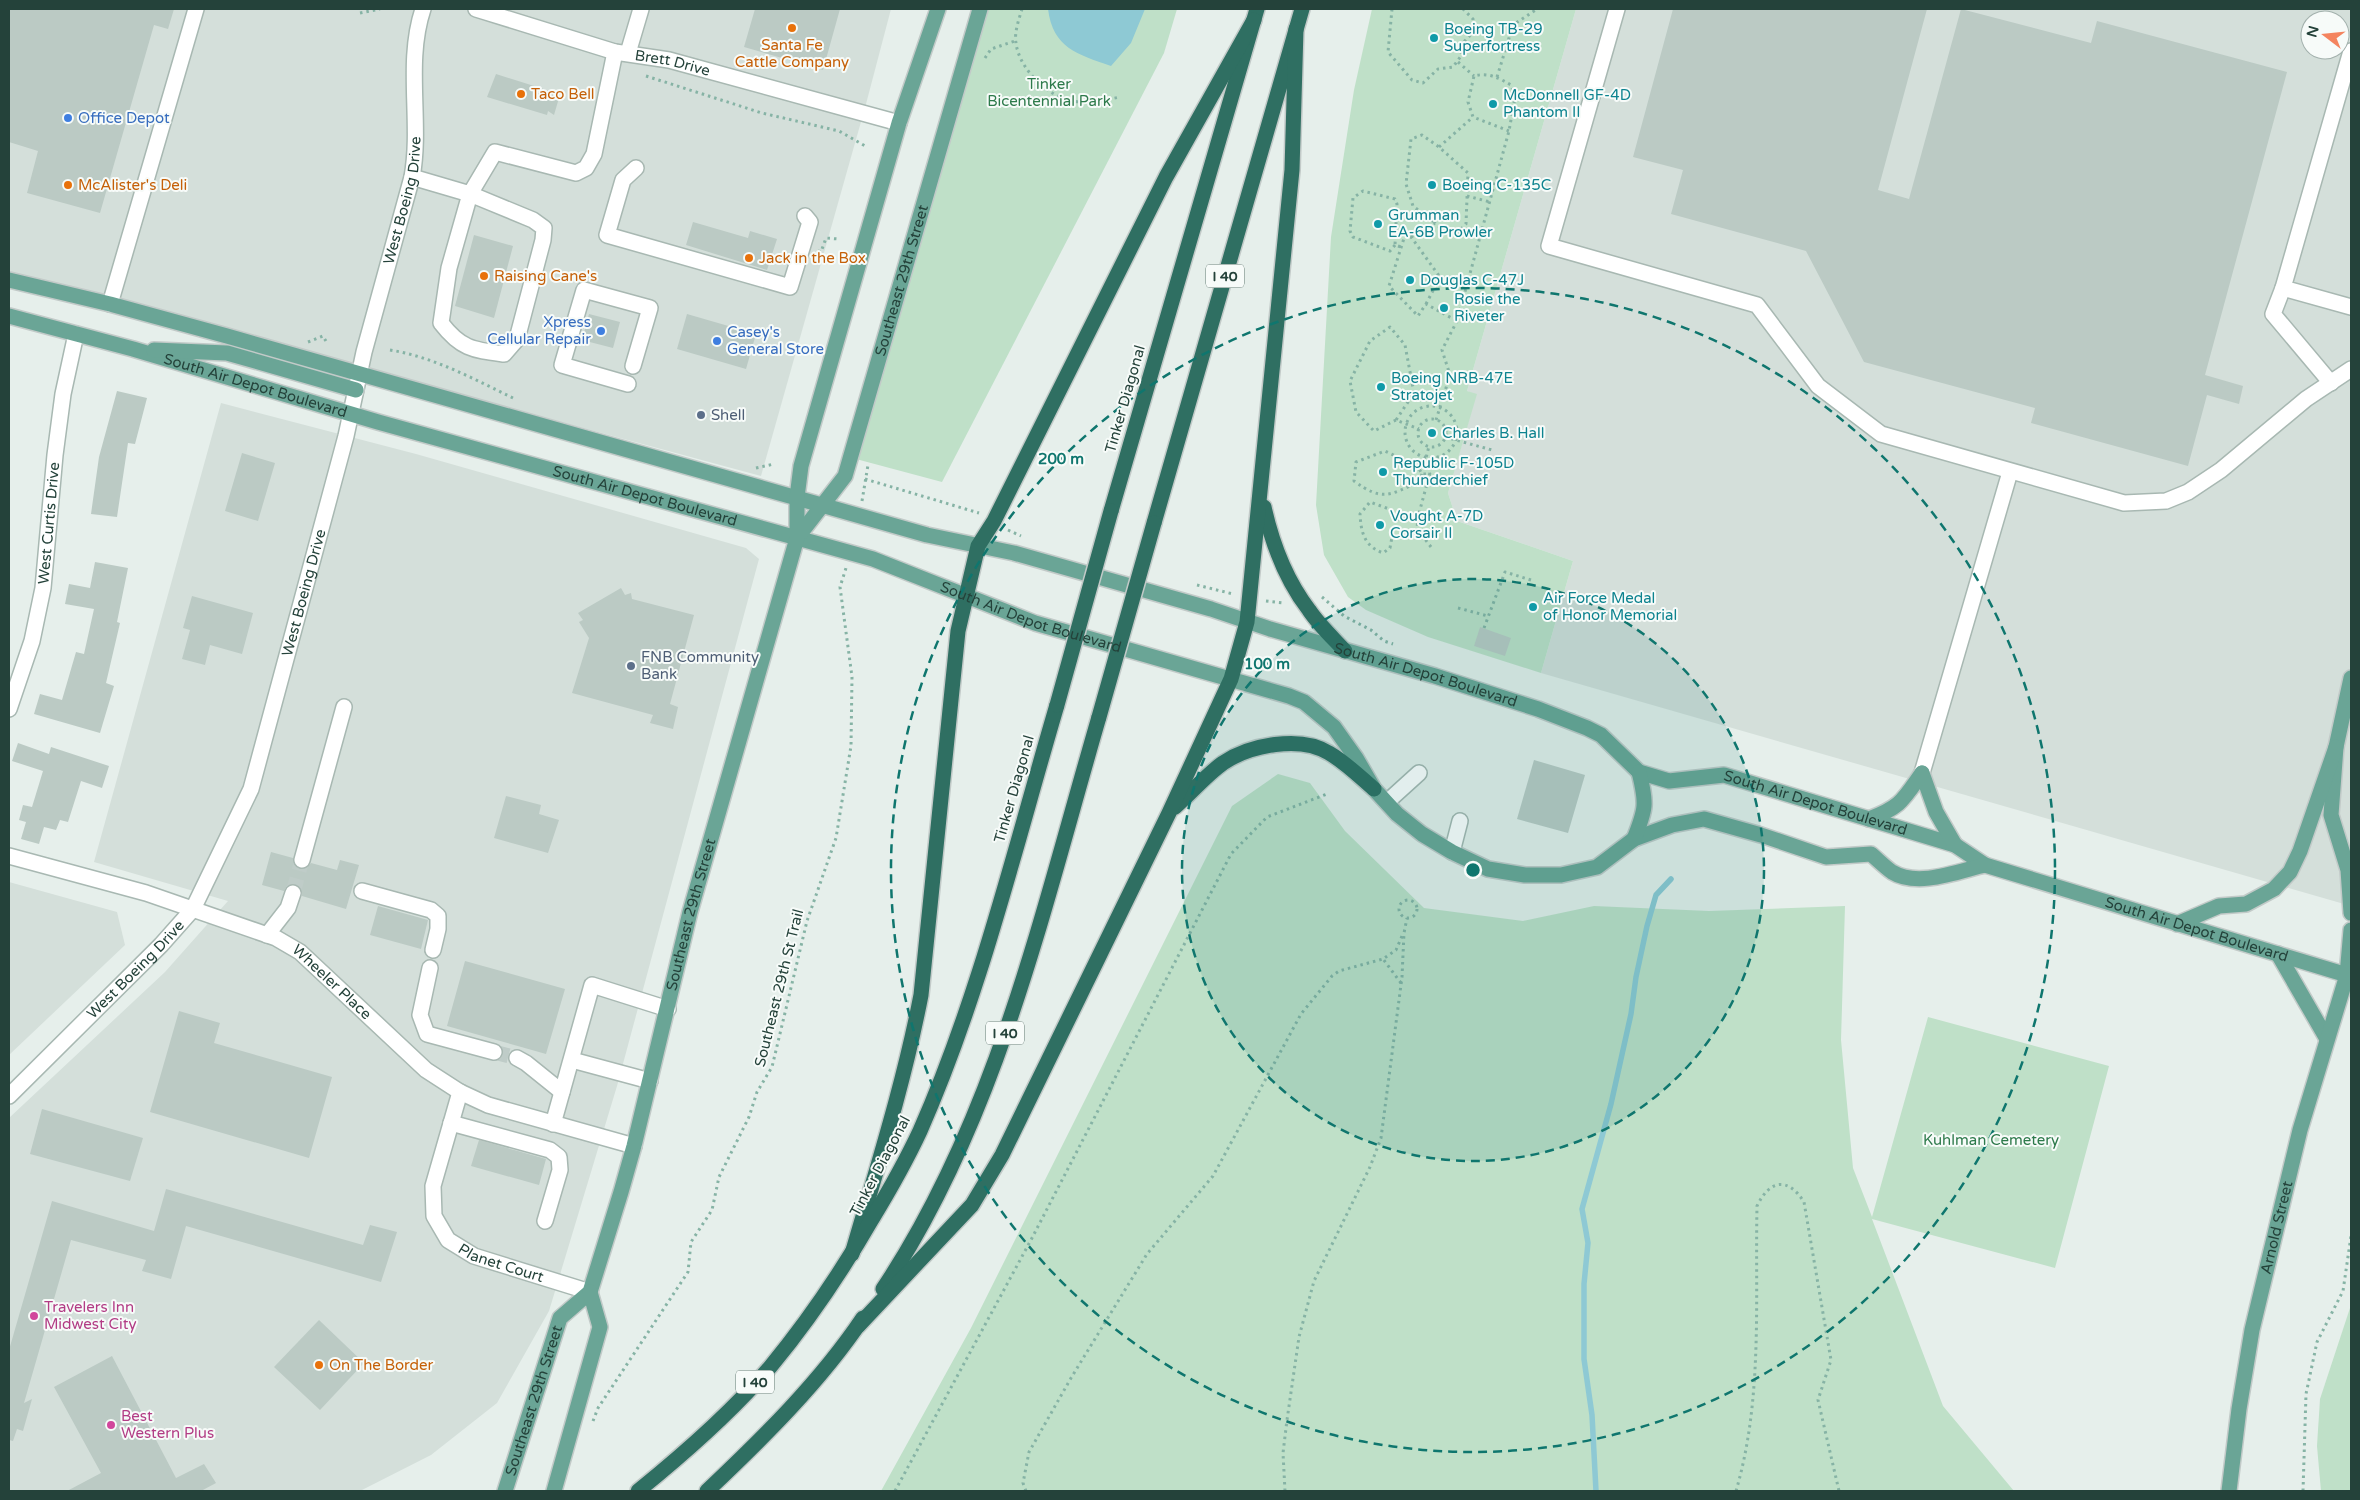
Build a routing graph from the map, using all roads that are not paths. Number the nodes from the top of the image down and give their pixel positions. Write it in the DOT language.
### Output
graph roads {
  1 [pos="196,9"];
  2 [pos="423,9"];
  3 [pos="476,9"];
  4 [pos="641,9"];
  5 [pos="938,9"];
  6 [pos="980,9"];
  7 [pos="1302,9"];
  8 [pos="1617,9"];
  9 [pos="1255,14"];
  10 [pos="1296,29"];
  11 [pos="2351,51"];
  12 [pos="622,52"];
  13 [pos="899,123"];
  14 [pos="636,168"];
  15 [pos="412,177"];
  16 [pos="470,194"];
  17 [pos="805,216"];
  18 [pos="9,280"];
  19 [pos="2283,288"];
  20 [pos="110,304"];
  21 [pos="2351,307"];
  22 [pos="9,316"];
  23 [pos="76,334"];
  24 [pos="133,350"];
  25 [pos="634,366"];
  26 [pos="2351,369"];
  27 [pos="358,383"];
  28 [pos="2331,383"];
  29 [pos="628,384"];
  30 [pos="352,413"];
  31 [pos="2010,472"];
  32 [pos="1260,493"];
  33 [pos="797,498"];
  34 [pos="824,506"];
  35 [pos="797,538"];
  36 [pos="978,546"];
  37 [pos="965,596"];
  38 [pos="1247,622"];
  39 [pos="1345,651"];
  40 [pos="2351,678"];
  41 [pos="1231,679"];
  42 [pos="344,707"];
  43 [pos="9,709"];
  44 [pos="2336,746"];
  45 [pos="1639,772"];
  46 [pos="1419,773"];
  47 [pos="1922,773"];
  48 [pos="1374,789"];
  49 [pos="1387,802"];
  50 [pos="1169,813"];
  51 [pos="1869,818"];
  52 [pos="1460,822"];
  53 [pos="1634,840"];
  54 [pos="1955,844"];
  55 [pos="1452,852"];
  56 [pos="9,856"];
  57 [pos="302,860"];
  58 [pos="1985,865"];
  59 [pos="362,891"];
  60 [pos="293,894"];
  61 [pos="192,909"];
  62 [pos="2351,913"];
  63 [pos="2178,924"];
  64 [pos="2351,930"];
  65 [pos="267,934"];
  66 [pos="433,950"];
  67 [pos="2278,954"];
  68 [pos="430,968"];
  69 [pos="2350,974"];
  70 [pos="668,1009"];
  71 [pos="2326,1039"];
  72 [pos="494,1052"];
  73 [pos="517,1058"];
  74 [pos="572,1060"];
  75 [pos="650,1081"];
  76 [pos="460,1092"];
  77 [pos="562,1092"];
  78 [pos="9,1096"];
  79 [pos="451,1122"];
  80 [pos="553,1124"];
  81 [pos="634,1146"];
  82 [pos="545,1221"];
  83 [pos="852,1254"];
  84 [pos="590,1292"];
  85 [pos="858,1326"];
  86 [pos="505,1491"];
  87 [pos="554,1491"];
  88 [pos="638,1491"];
  89 [pos="707,1491"];
  90 [pos="2229,1491"];
  1 -- 20 [label="street"];
  2 -- 15 [label="street, West Boeing Drive"];
  3 -- 12 [label="street, Brett Drive"];
  4 -- 12 [label="street"];
  5 -- 13 [label="main road, Southeast 29th Street"];
  6 -- 34 [label="main road, Southeast 29th Street"];
  7 -- 10 [label="highway, I 40"];
  8 -- 31 [label="street"];
  9 -- 36 [label="highway"];
  9 -- 83 [label="highway, Tinker Diagonal / I 40, bridge"];
  10 -- 32 [label="highway"];
  10 -- 85 [label="highway, I 40, bridge"];
  11 -- 19 [label="street"];
  12 -- 13 [label="street, Brett Drive"];
  12 -- 16 [label="street"];
  13 -- 33 [label="main road, Southeast 29th Street"];
  14 -- 17 [label="street"];
  15 -- 16 [label="street"];
  15 -- 27 [label="street, West Boeing Drive"];
  16 -- 16 [label="street"];
  18 -- 20 [label="main road, South Air Depot Boulevard"];
  19 -- 21 [label="street"];
  19 -- 28 [label="street"];
  20 -- 27 [label="main road, South Air Depot Boulevard"];
  22 -- 23 [label="main road, South Air Depot Boulevard"];
  23 -- 24 [label="main road, South Air Depot Boulevard"];
  23 -- 43 [label="street, West Curtis Drive"];
  24 -- 27 [label="main road"];
  24 -- 30 [label="main road, South Air Depot Boulevard"];
  25 -- 29 [label="street"];
  26 -- 28 [label="street"];
  27 -- 30 [label="street, West Boeing Drive"];
  27 -- 33 [label="main road, South Air Depot Boulevard"];
  28 -- 31 [label="street"];
  30 -- 35 [label="main road, South Air Depot Boulevard"];
  30 -- 61 [label="street, West Boeing Drive"];
  31 -- 47 [label="street"];
  32 -- 38 [label="highway"];
  32 -- 39 [label="highway"];
  33 -- 34 [label="main road, South Air Depot Boulevard"];
  33 -- 35 [label="main road, Southeast 29th Street"];
  34 -- 35 [label="main road, Southeast 29th Street"];
  34 -- 36 [label="main road, South Air Depot Boulevard"];
  35 -- 37 [label="main road, South Air Depot Boulevard"];
  35 -- 70 [label="main road, Southeast 29th Street"];
  36 -- 37 [label="highway"];
  36 -- 38 [label="main road, South Air Depot Boulevard"];
  37 -- 41 [label="main road, South Air Depot Boulevard"];
  37 -- 83 [label="highway"];
  38 -- 39 [label="main road, South Air Depot Boulevard"];
  38 -- 41 [label="highway"];
  39 -- 45 [label="main road, South Air Depot Boulevard"];
  40 -- 44 [label="main road"];
  41 -- 48 [label="main road, South Air Depot Boulevard"];
  41 -- 50 [label="highway"];
  42 -- 57 [label="street"];
  44 -- 62 [label="main road"];
  44 -- 63 [label="main road"];
  45 -- 51 [label="main road, South Air Depot Boulevard"];
  45 -- 53 [label="main road"];
  46 -- 49 [label="street"];
  47 -- 51 [label="main road"];
  47 -- 54 [label="main road"];
  48 -- 49 [label="main road, South Air Depot Boulevard"];
  48 -- 50 [label="highway"];
  49 -- 55 [label="main road, South Air Depot Boulevard"];
  50 -- 85 [label="highway"];
  51 -- 54 [label="main road, South Air Depot Boulevard"];
  52 -- 55 [label="street"];
  53 -- 55 [label="main road, South Air Depot Boulevard"];
  53 -- 58 [label="main road, South Air Depot Boulevard"];
  54 -- 58 [label="main road, South Air Depot Boulevard"];
  56 -- 61 [label="street, Wheeler Place"];
  58 -- 63 [label="main road, South Air Depot Boulevard"];
  59 -- 66 [label="street"];
  60 -- 65 [label="street"];
  61 -- 65 [label="street, Wheeler Place"];
  61 -- 78 [label="street, West Boeing Drive"];
  63 -- 67 [label="main road, South Air Depot Boulevard"];
  64 -- 69 [label="main road, Arnold Street"];
  65 -- 76 [label="street, Wheeler Place"];
  67 -- 69 [label="main road, South Air Depot Boulevard"];
  67 -- 71 [label="main road"];
  68 -- 72 [label="street"];
  69 -- 71 [label="main road, Arnold Street"];
  70 -- 74 [label="street"];
  70 -- 75 [label="main road, Southeast 29th Street"];
  71 -- 90 [label="main road, Arnold Street"];
  73 -- 77 [label="street"];
  74 -- 75 [label="street"];
  74 -- 77 [label="street"];
  75 -- 81 [label="main road, Southeast 29th Street"];
  76 -- 79 [label="street, Planet Court"];
  76 -- 80 [label="street, Wheeler Place"];
  77 -- 80 [label="street"];
  79 -- 82 [label="street"];
  79 -- 84 [label="street, Planet Court"];
  80 -- 81 [label="street, Wheeler Place"];
  81 -- 84 [label="main road, Southeast 29th Street"];
  83 -- 88 [label="highway, Tinker Diagonal / I 40"];
  84 -- 86 [label="main road, Southeast 29th Street"];
  84 -- 87 [label="main road"];
  85 -- 89 [label="highway, I 40"];
}
